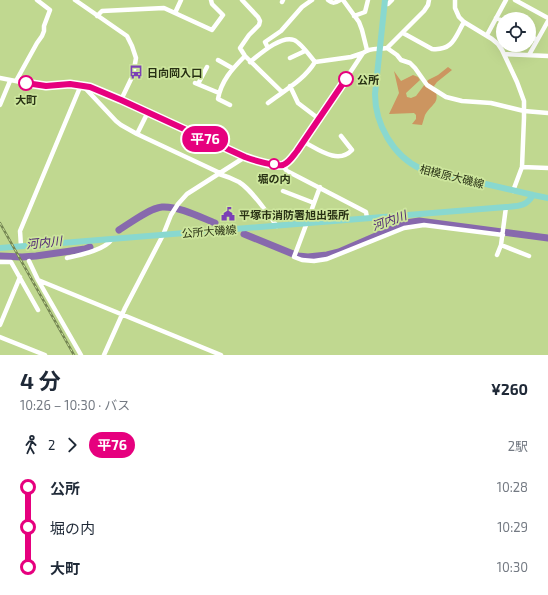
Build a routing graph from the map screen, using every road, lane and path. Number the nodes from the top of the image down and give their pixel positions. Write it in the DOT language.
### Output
graph roads {
  1 [pos="37,0"];
  2 [pos="75,0"];
  3 [pos="181,0"];
  4 [pos="211,0"];
  5 [pos="242,0"];
  6 [pos="312,0"];
  7 [pos="328,0"];
  8 [pos="342,0"];
  9 [pos="368,0"];
  10 [pos="392,0"];
  11 [pos="429,0"];
  12 [pos="455,0"];
  13 [pos="506,0"];
  14 [pos="515,0"];
  15 [pos="385,2"];
  16 [pos="499,12"];
  17 [pos="175,13"];
  18 [pos="97,16"];
  19 [pos="354,16"];
  20 [pos="496,18"];
  21 [pos="548,20"];
  22 [pos="464,22"];
  23 [pos="402,33"];
  24 [pos="487,35"];
  25 [pos="537,40"];
  26 [pos="268,48"];
  27 [pos="380,48"];
  28 [pos="388,48"];
  29 [pos="305,51"];
  30 [pos="365,52"];
  31 [pos="504,54"];
  32 [pos="529,55"];
  33 [pos="245,56"];
  34 [pos="548,56"];
  35 [pos="290,58"];
  36 [pos="218,60"];
  37 [pos="250,62"];
  38 [pos="316,62"];
  39 [pos="207,67"];
  40 [pos="232,68"];
  41 [pos="0,78"];
  42 [pos="10,81"];
  43 [pos="16,81"];
  44 [pos="81,85"];
  45 [pos="290,86"];
  46 [pos="282,92"];
  47 [pos="219,93"];
  48 [pos="121,100"];
  49 [pos="268,103"];
  50 [pos="0,105"];
  51 [pos="230,105"];
  52 [pos="524,111"];
  53 [pos="148,112"];
  54 [pos="548,113"];
  55 [pos="320,119"];
  56 [pos="137,134"];
  57 [pos="341,136"];
  58 [pos="304,142"];
  59 [pos="245,157"];
  60 [pos="282,165"];
  61 [pos="522,167"];
  62 [pos="548,168"];
  63 [pos="219,173"];
  64 [pos="320,187"];
  65 [pos="513,191"];
  66 [pos="283,192"];
  67 [pos="533,195"];
  68 [pos="548,198"];
  69 [pos="314,203"];
  70 [pos="506,207"];
  71 [pos="366,218"];
  72 [pos="307,223"];
  73 [pos="277,226"];
  74 [pos="503,234"];
  75 [pos="163,235"];
  76 [pos="112,239"];
  77 [pos="501,245"];
  78 [pos="21,246"];
  79 [pos="0,248"];
  80 [pos="497,255"];
  81 [pos="528,256"];
  82 [pos="67,258"];
  83 [pos="0,262"];
  84 [pos="29,262"];
  85 [pos="20,277"];
  86 [pos="38,280"];
  87 [pos="38,310"];
  88 [pos="123,314"];
  89 [pos="0,325"];
  90 [pos="0,337"];
  91 [pos="45,355"];
  92 [pos="80,355"];
  93 [pos="104,355"];
  94 [pos="221,355"];
  1 -- 43 [label="street"];
  2 -- 18 [label="street"];
  3 -- 17 [label="street"];
  4 -- 17 [label="street"];
  5 -- 33 [label="street"];
  6 -- 26 [label="street"];
  7 -- 8 [label="street"];
  8 -- 19 [label="street"];
  9 -- 19 [label="street"];
  10 -- 15 [label="street"];
  11 -- 23 [label="street"];
  12 -- 22 [label="street"];
  13 -- 16 [label="street"];
  14 -- 21 [label="street"];
  15 -- 27 [label="main road, 相模原大磯線"];
  17 -- 18 [label="street"];
  18 -- 48 [label="street"];
  19 -- 30 [label="street"];
  20 -- 24 [label="street"];
  21 -- 25 [label="street"];
  22 -- 23 [label="street"];
  22 -- 24 [label="street"];
  23 -- 28 [label="street"];
  24 -- 31 [label="street"];
  25 -- 32 [label="street"];
  26 -- 29 [label="street"];
  26 -- 37 [label="street"];
  27 -- 28 [label="street"];
  27 -- 30 [label="street"];
  27 -- 65 [label="main road, 相模原大磯線"];
  28 -- 52 [label="street"];
  29 -- 35 [label="street"];
  29 -- 38 [label="street"];
  30 -- 38 [label="street"];
  30 -- 55 [label="street"];
  31 -- 32 [label="street"];
  31 -- 52 [label="street"];
  32 -- 34 [label="street"];
  33 -- 37 [label="street"];
  33 -- 40 [label="street"];
  36 -- 40 [label="street"];
  37 -- 46 [label="street"];
  38 -- 45 [label="street"];
  39 -- 47 [label="street"];
  40 -- 47 [label="street"];
  41 -- 42 [label="street"];
  42 -- 43 [label="street"];
  42 -- 50 [label="street"];
  43 -- 44 [label="street"];
  44 -- 48 [label="street"];
  44 -- 56 [label="street"];
  44 -- 78 [label="street"];
  45 -- 46 [label="street"];
  45 -- 55 [label="street"];
  46 -- 49 [label="street"];
  47 -- 51 [label="street"];
  48 -- 53 [label="street"];
  52 -- 54 [label="street"];
  52 -- 61 [label="street"];
  53 -- 56 [label="street"];
  53 -- 59 [label="street"];
  55 -- 58 [label="street"];
  56 -- 63 [label="street"];
  57 -- 58 [label="street"];
  58 -- 60 [label="street"];
  59 -- 60 [label="street"];
  59 -- 63 [label="street"];
  60 -- 64 [label="street"];
  61 -- 62 [label="street"];
  61 -- 65 [label="street"];
  63 -- 73 [label="street"];
  63 -- 75 [label="street"];
  64 -- 69 [label="street"];
  64 -- 71 [label="street"];
  65 -- 67 [label="main road, 相模原大磯線"];
  66 -- 69 [label="street"];
  67 -- 68 [label="main road, 相模原大磯線"];
  67 -- 70 [label="main road, 公所大磯線"];
  69 -- 72 [label="street"];
  70 -- 71 [label="main road, 公所大磯線"];
  70 -- 74 [label="street"];
  71 -- 72 [label="main road, 公所大磯線"];
  72 -- 73 [label="main road, 公所大磯線"];
  72 -- 74 [label="street"];
  73 -- 75 [label="main road, 公所大磯線"];
  74 -- 77 [label="street"];
  75 -- 76 [label="main road, 公所大磯線"];
  75 -- 88 [label="street"];
  76 -- 78 [label="main road, 公所大磯線"];
  76 -- 82 [label="street"];
  77 -- 80 [label="street"];
  77 -- 81 [label="street"];
  78 -- 79 [label="main road, 公所大磯線"];
  83 -- 85 [label="street"];
  84 -- 86 [label="street"];
  85 -- 87 [label="street"];
  85 -- 89 [label="street"];
  86 -- 88 [label="street"];
  86 -- 92 [label="street"];
  88 -- 93 [label="street"];
  88 -- 94 [label="street"];
  90 -- 91 [label="street"];
}
